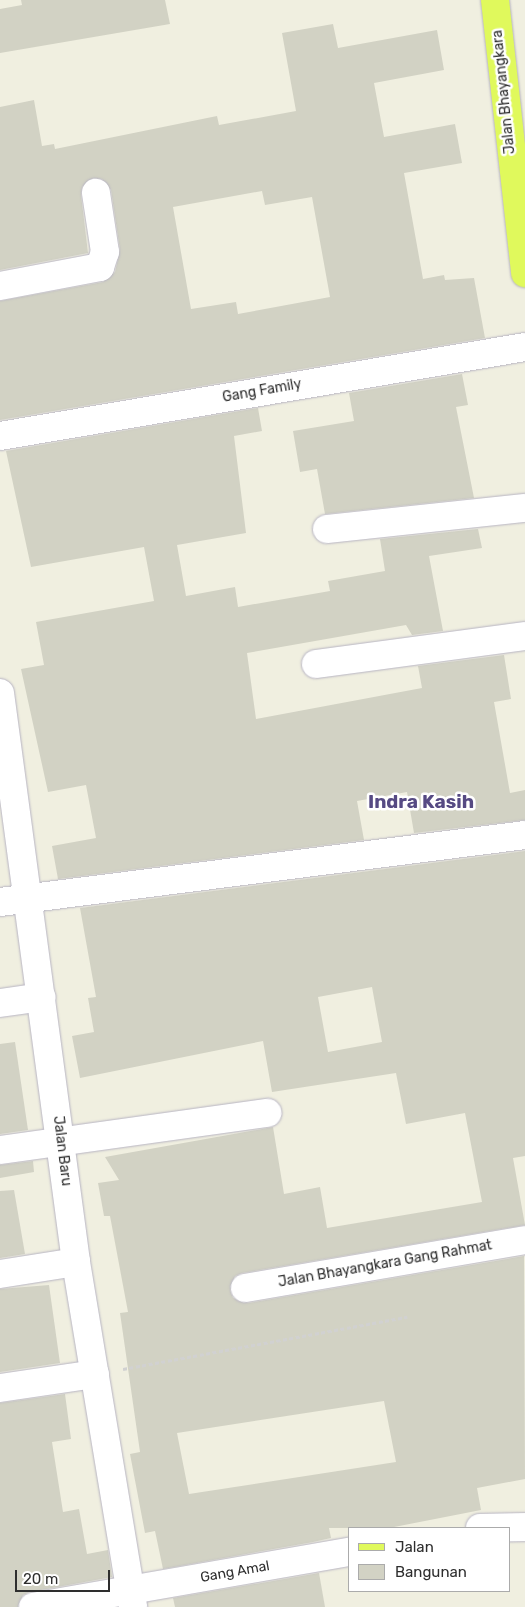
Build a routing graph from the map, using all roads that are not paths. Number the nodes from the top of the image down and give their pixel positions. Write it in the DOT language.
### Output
graph roads {
  1 [pos="494,0"];
  2 [pos="517,134"];
  3 [pos="96,192"];
  4 [pos="521,206"];
  5 [pos="525,271"];
  6 [pos="0,286"];
  7 [pos="525,347"];
  8 [pos="0,436"];
  9 [pos="525,508"];
  10 [pos="327,529"];
  11 [pos="525,636"];
  12 [pos="316,664"];
  13 [pos="1,710"];
  14 [pos="525,835"];
  15 [pos="30,898"];
  16 [pos="0,902"];
  17 [pos="42,997"];
  18 [pos="0,1003"];
  19 [pos="266,1113"];
  20 [pos="60,1142"];
  21 [pos="0,1150"];
  22 [pos="525,1240"];
  23 [pos="76,1262"];
  24 [pos="0,1274"];
  25 [pos="245,1288"];
  26 [pos="95,1374"];
  27 [pos="0,1388"];
  28 [pos="510,1528"];
  29 [pos="525,1528"];
  30 [pos="348,1552"];
  31 [pos="132,1598"];
  32 [pos="33,1607"];
  1 -- 2 [label="main road, Jalan Bhayangkara"];
  2 -- 4 [label="main road, Jalan Bhayangkara"];
  3 -- 6 [label="street"];
  4 -- 5 [label="main road, Jalan Bhayangkara"];
  7 -- 8 [label="street, Gang Family"];
  9 -- 10 [label="street"];
  11 -- 12 [label="street"];
  13 -- 15 [label="street, Jalan Baru"];
  14 -- 15 [label="street"];
  15 -- 16 [label="street"];
  15 -- 17 [label="street, Jalan Baru"];
  17 -- 18 [label="street"];
  17 -- 20 [label="street, Jalan Baru"];
  19 -- 20 [label="street"];
  20 -- 21 [label="street"];
  20 -- 23 [label="street, Jalan Baru"];
  22 -- 25 [label="street, Jalan Bhayangkara Gang Rahmat"];
  23 -- 24 [label="street"];
  23 -- 26 [label="street, Jalan Baru"];
  26 -- 27 [label="street"];
  26 -- 31 [label="street, Jalan Baru"];
  28 -- 29 [label="street"];
  30 -- 31 [label="street, Gang Amal"];
  31 -- 32 [label="street, Gang Amal"];
}
